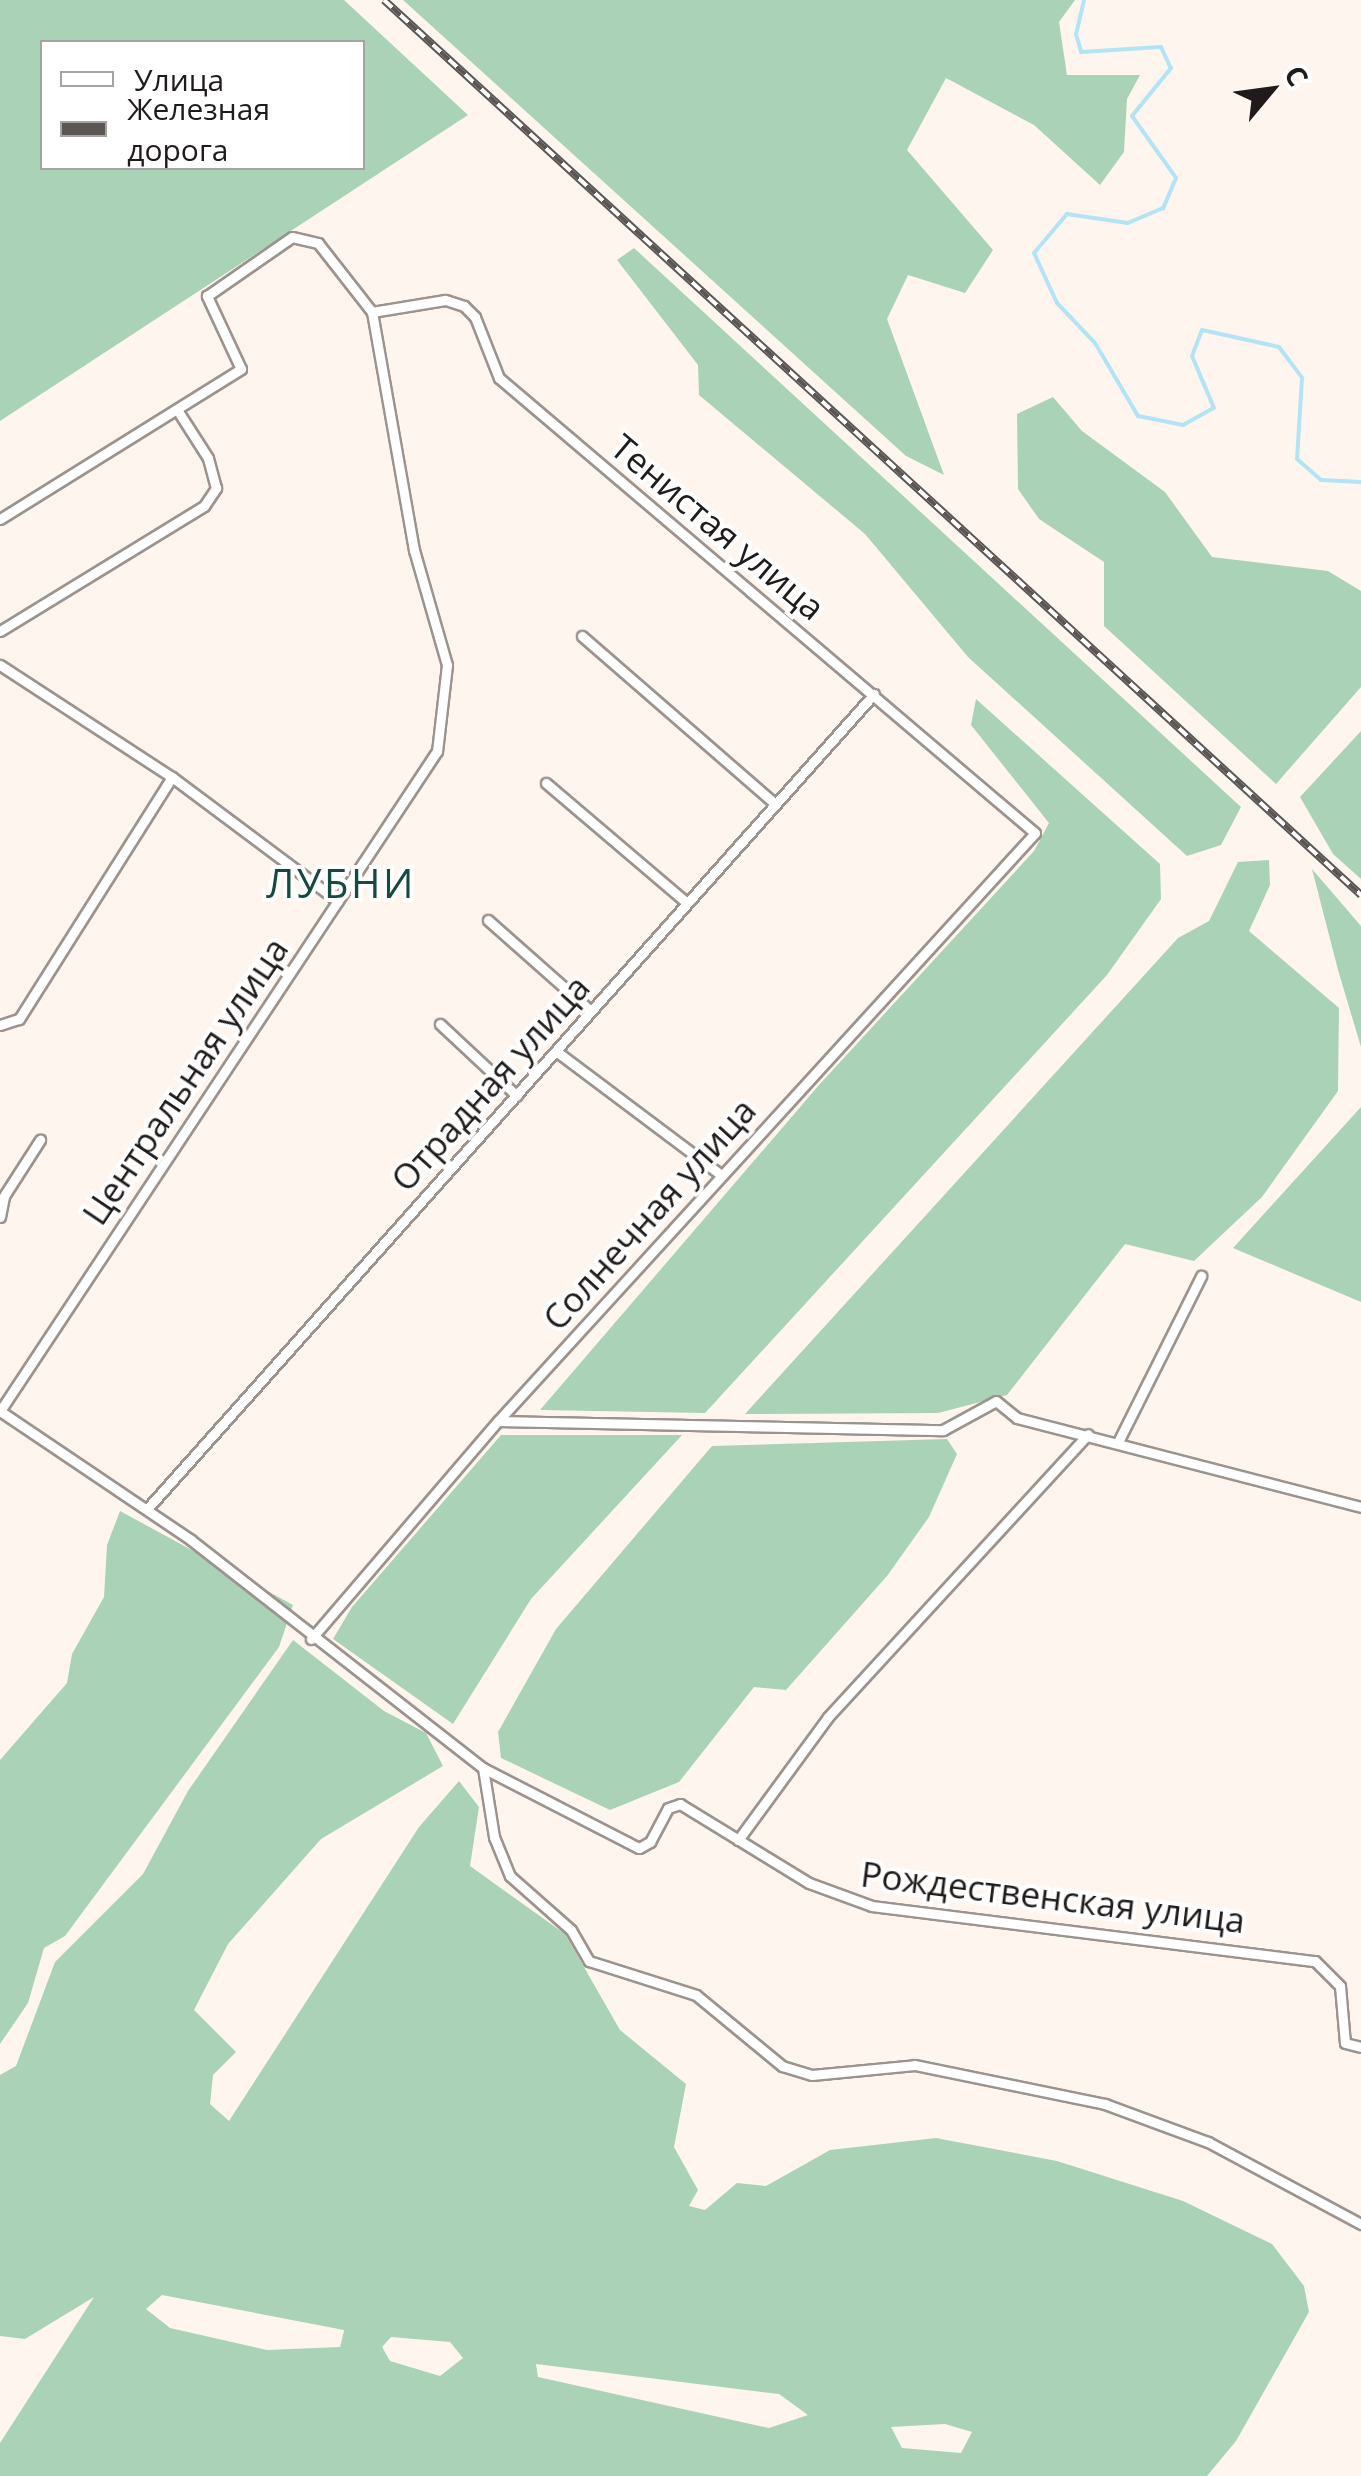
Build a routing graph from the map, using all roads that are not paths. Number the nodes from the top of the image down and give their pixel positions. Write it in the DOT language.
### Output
graph roads {
  1 [pos="372,312"];
  2 [pos="178,411"];
  3 [pos="0,518"];
  4 [pos="0,630"];
  5 [pos="582,636"];
  6 [pos="0,665"];
  7 [pos="874,694"];
  8 [pos="172,778"];
  9 [pos="546,783"];
  10 [pos="774,802"];
  11 [pos="1035,834"];
  12 [pos="338,901"];
  13 [pos="686,902"];
  14 [pos="488,920"];
  15 [pos="591,1011"];
  16 [pos="440,1024"];
  17 [pos="0,1025"];
  18 [pos="556,1051"];
  19 [pos="516,1096"];
  20 [pos="40,1140"];
  21 [pos="721,1175"];
  22 [pos="0,1218"];
  23 [pos="1201,1276"];
  24 [pos="0,1411"];
  25 [pos="498,1422"];
  26 [pos="1088,1434"];
  27 [pos="1118,1442"];
  28 [pos="1361,1507"];
  29 [pos="146,1509"];
  30 [pos="312,1639"];
  31 [pos="483,1768"];
  32 [pos="738,1840"];
  33 [pos="1361,2048"];
  34 [pos="1361,2224"];
  1 -- 2 [label="street, Центральная улица"];
  1 -- 7 [label="street, Тенистая улица"];
  1 -- 12 [label="street, Центральная улица"];
  2 -- 3 [label="street"];
  2 -- 4 [label="street"];
  5 -- 10 [label="street"];
  6 -- 8 [label="street"];
  7 -- 10 [label="street, Отрадная улица"];
  7 -- 11 [label="street, Тенистая улица"];
  8 -- 12 [label="street"];
  8 -- 17 [label="street"];
  9 -- 13 [label="street"];
  10 -- 13 [label="street, Отрадная улица"];
  11 -- 21 [label="street, Солнечная улица"];
  12 -- 24 [label="street, Центральная улица"];
  13 -- 15 [label="street, Отрадная улица"];
  14 -- 15 [label="street"];
  15 -- 18 [label="street, Отрадная улица"];
  16 -- 19 [label="street"];
  18 -- 19 [label="street, Отрадная улица"];
  18 -- 21 [label="street"];
  19 -- 29 [label="street, Отрадная улица"];
  20 -- 22 [label="street"];
  21 -- 25 [label="street, Солнечная улица"];
  23 -- 27 [label="street"];
  24 -- 29 [label="street"];
  25 -- 26 [label="street"];
  25 -- 30 [label="street, Солнечная улица"];
  26 -- 27 [label="street"];
  26 -- 32 [label="street"];
  27 -- 28 [label="street"];
  29 -- 30 [label="street"];
  30 -- 31 [label="street"];
  31 -- 32 [label="street, Рождественская улица"];
  31 -- 34 [label="street"];
  32 -- 33 [label="street, Рождественская улица"];
}
